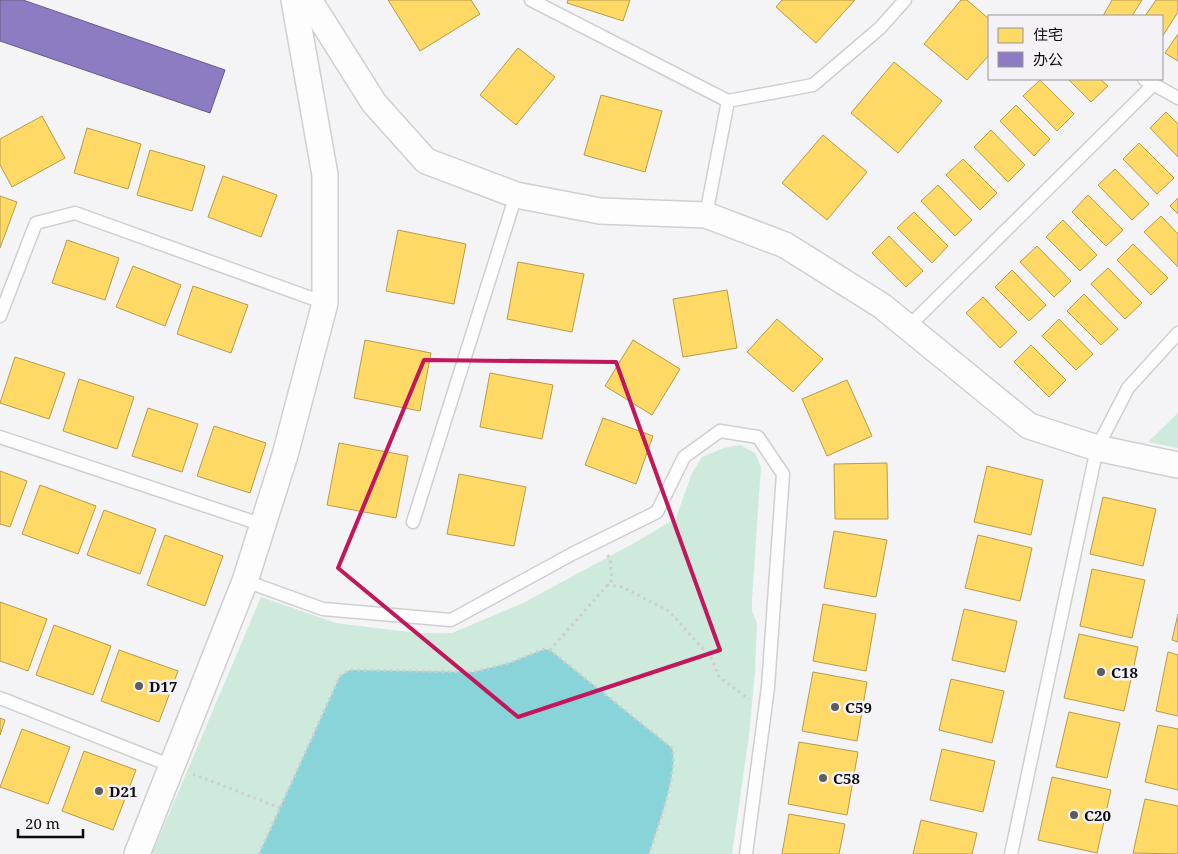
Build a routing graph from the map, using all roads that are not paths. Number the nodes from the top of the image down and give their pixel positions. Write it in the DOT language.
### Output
graph roads {
  1 [pos="294,0"];
  2 [pos="309,0"];
  3 [pos="531,0"];
  4 [pos="905,0"];
  5 [pos="1149,82"];
  6 [pos="1178,98"];
  7 [pos="728,101"];
  8 [pos="516,195"];
  9 [pos="706,215"];
  10 [pos="325,303"];
  11 [pos="0,316"];
  12 [pos="908,327"];
  13 [pos="1178,333"];
  14 [pos="0,438"];
  15 [pos="1097,448"];
  16 [pos="1178,465"];
  17 [pos="413,522"];
  18 [pos="263,525"];
  19 [pos="245,581"];
  20 [pos="0,698"];
  21 [pos="172,766"];
  22 [pos="137,854"];
  23 [pos="746,854"];
  24 [pos="1011,854"];
  1 -- 10 [label="street"];
  2 -- 8 [label="street"];
  3 -- 7 [label="lane"];
  4 -- 7 [label="lane"];
  5 -- 6 [label="lane"];
  5 -- 12 [label="lane"];
  7 -- 9 [label="lane"];
  8 -- 9 [label="street"];
  8 -- 17 [label="lane"];
  9 -- 12 [label="street"];
  10 -- 11 [label="lane"];
  10 -- 18 [label="street"];
  12 -- 15 [label="street"];
  13 -- 15 [label="lane"];
  14 -- 18 [label="lane"];
  15 -- 16 [label="street"];
  15 -- 24 [label="lane"];
  18 -- 19 [label="street"];
  19 -- 21 [label="street"];
  19 -- 23 [label="lane"];
  20 -- 21 [label="lane"];
  21 -- 22 [label="street"];
}
